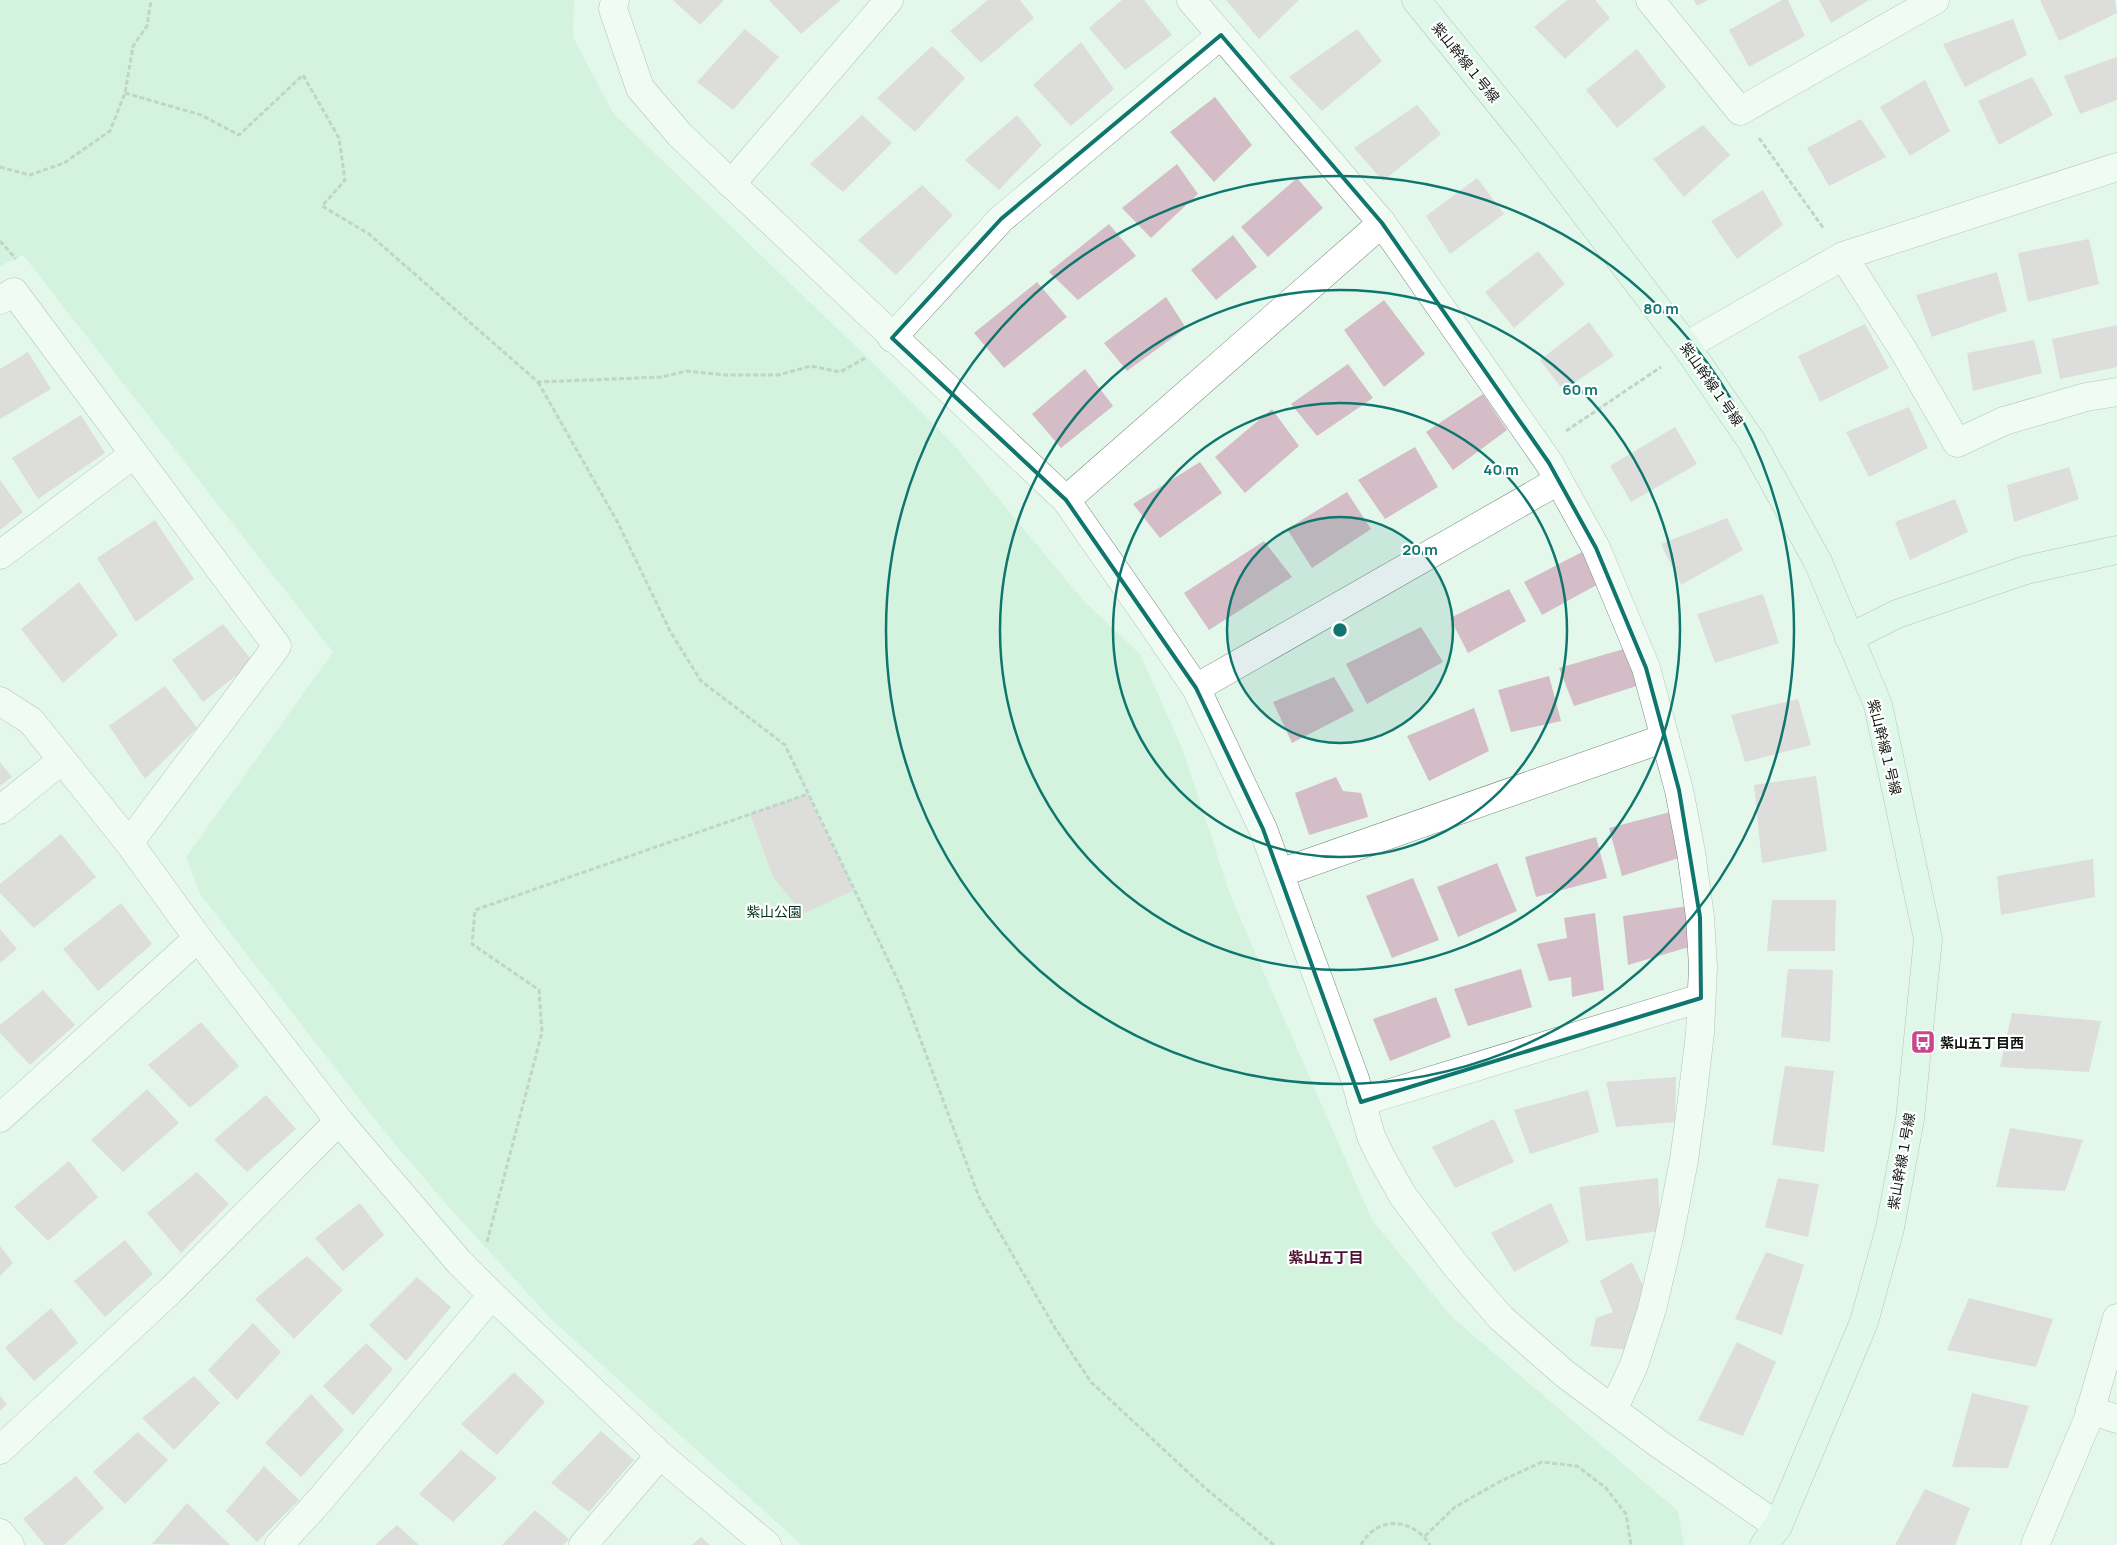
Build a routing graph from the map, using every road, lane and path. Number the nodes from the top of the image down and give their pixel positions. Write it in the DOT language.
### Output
graph roads {
  1 [pos="151,0"];
  2 [pos="615,0"];
  3 [pos="889,0"];
  4 [pos="1191,0"];
  5 [pos="1416,0"];
  6 [pos="1650,0"];
  7 [pos="1935,0"];
  8 [pos="1221,35"];
  9 [pos="125,93"];
  10 [pos="1740,110"];
  11 [pos="0,167"];
  12 [pos="2117,167"];
  13 [pos="732,184"];
  14 [pos="1382,223"];
  15 [pos="0,240"];
  16 [pos="1842,256"];
  17 [pos="18,262"];
  18 [pos="0,300"];
  19 [pos="892,338"];
  20 [pos="1686,346"];
  21 [pos="867,356"];
  22 [pos="1661,367"];
  23 [pos="538,382"];
  24 [pos="2117,392"];
  25 [pos="1539,449"];
  26 [pos="134,454"];
  27 [pos="1558,481"];
  28 [pos="1066,500"];
  29 [pos="2117,550"];
  30 [pos="0,555"];
  31 [pos="1849,638"];
  32 [pos="1196,688"];
  33 [pos="0,701"];
  34 [pos="1665,738"];
  35 [pos="62,760"];
  36 [pos="808,794"];
  37 [pos="0,810"];
  38 [pos="129,843"];
  39 [pos="1280,873"];
  40 [pos="198,938"];
  41 [pos="1702,998"];
  42 [pos="1361,1102"];
  43 [pos="0,1118"];
  44 [pos="339,1121"];
  45 [pos="486,1248"];
  46 [pos="492,1295"];
  47 [pos="2117,1318"];
  48 [pos="1613,1410"];
  49 [pos="2090,1410"];
  50 [pos="2117,1419"];
  51 [pos="0,1450"];
  52 [pos="660,1455"];
  53 [pos="0,1533"];
  54 [pos="1771,1535"];
  55 [pos="1425,1536"];
  56 [pos="10,1545"];
  57 [pos="278,1545"];
  58 [pos="582,1545"];
  59 [pos="767,1545"];
  60 [pos="1274,1545"];
  61 [pos="1361,1545"];
  62 [pos="1430,1545"];
  63 [pos="1631,1545"];
  64 [pos="2035,1545"];
  1 -- 9 [label="path"];
  2 -- 13 [label="street"];
  3 -- 13 [label="street"];
  4 -- 8 [label="street"];
  5 -- 20 [label="street, 紫山幹線１号線"];
  6 -- 10 [label="street"];
  7 -- 10 [label="street"];
  8 -- 14 [label="street"];
  8 -- 19 [label="street"];
  9 -- 11 [label="path"];
  9 -- 23 [label="path"];
  10 -- 16 [label="path"];
  12 -- 16 [label="street"];
  13 -- 19 [label="street"];
  14 -- 25 [label="street"];
  14 -- 28 [label="street"];
  15 -- 17 [label="path"];
  16 -- 20 [label="street"];
  16 -- 24 [label="street"];
  18 -- 26 [label="street"];
  19 -- 28 [label="street"];
  20 -- 31 [label="street, 紫山幹線１号線"];
  21 -- 23 [label="path"];
  22 -- 25 [label="path"];
  23 -- 36 [label="path"];
  25 -- 27 [label="street"];
  26 -- 30 [label="street"];
  26 -- 38 [label="street"];
  27 -- 32 [label="street"];
  27 -- 34 [label="street"];
  28 -- 32 [label="street"];
  29 -- 31 [label="street"];
  31 -- 54 [label="street, 紫山幹線１号線"];
  32 -- 39 [label="street"];
  33 -- 35 [label="street"];
  34 -- 39 [label="street"];
  34 -- 41 [label="street"];
  35 -- 37 [label="street"];
  35 -- 38 [label="street"];
  36 -- 45 [label="path"];
  36 -- 60 [label="path"];
  38 -- 40 [label="street"];
  39 -- 42 [label="street"];
  40 -- 43 [label="street"];
  40 -- 44 [label="street"];
  41 -- 42 [label="street"];
  41 -- 48 [label="street"];
  42 -- 48 [label="street"];
  44 -- 46 [label="street"];
  44 -- 51 [label="street"];
  46 -- 52 [label="street"];
  46 -- 57 [label="street"];
  47 -- 49 [label="street"];
  48 -- 54 [label="street"];
  49 -- 50 [label="street"];
  49 -- 64 [label="street"];
  52 -- 58 [label="street"];
  52 -- 59 [label="street"];
  53 -- 56 [label="street"];
  55 -- 61 [label="path"];
  55 -- 62 [label="path"];
  55 -- 63 [label="path"];
}
